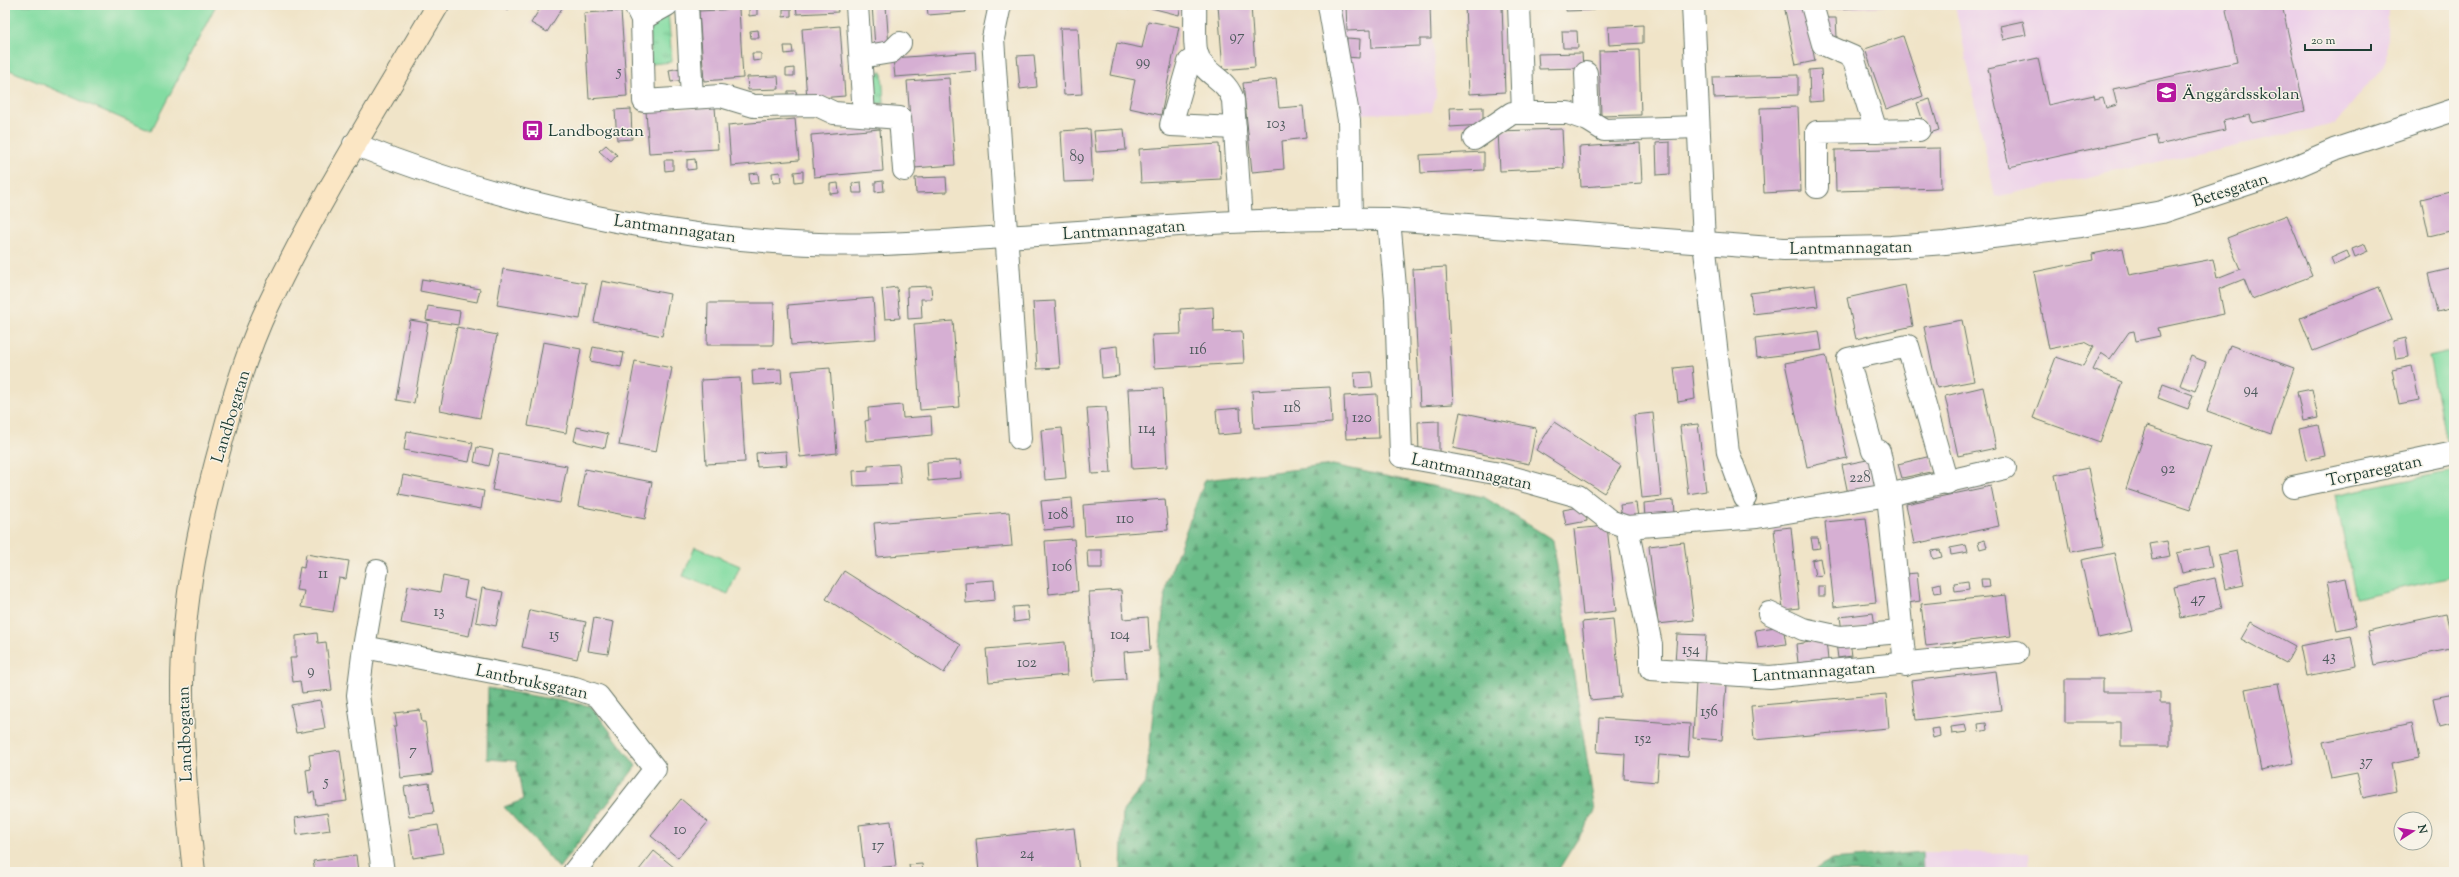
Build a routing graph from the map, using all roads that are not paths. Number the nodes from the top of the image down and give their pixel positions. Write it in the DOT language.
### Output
graph roads {
  1 [pos="438,5"];
  2 [pos="667,5"];
  3 [pos="687,5"];
  4 [pos="857,5"];
  5 [pos="1000,5"];
  6 [pos="1195,5"];
  7 [pos="1328,5"];
  8 [pos="1519,5"];
  9 [pos="1693,5"];
  10 [pos="1812,5"];
  11 [pos="639,12"];
  12 [pos="900,43"];
  13 [pos="1198,56"];
  14 [pos="860,58"];
  15 [pos="1586,73"];
  16 [pos="692,98"];
  17 [pos="2454,110"];
  18 [pos="1522,113"];
  19 [pos="864,115"];
  20 [pos="1588,120"];
  21 [pos="1698,127"];
  22 [pos="1235,128"];
  23 [pos="1919,130"];
  24 [pos="1876,131"];
  25 [pos="1474,139"];
  26 [pos="354,144"];
  27 [pos="904,170"];
  28 [pos="1817,187"];
  29 [pos="1351,218"];
  30 [pos="1390,219"];
  31 [pos="1241,221"];
  32 [pos="1006,236"];
  33 [pos="1998,237"];
  34 [pos="1704,242"];
  35 [pos="1020,439"];
  36 [pos="2454,453"];
  37 [pos="2005,468"];
  38 [pos="1947,483"];
  39 [pos="2293,487"];
  40 [pos="1888,495"];
  41 [pos="1745,498"];
  42 [pos="1627,527"];
  43 [pos="377,571"];
  44 [pos="1769,613"];
  45 [pos="1901,632"];
  46 [pos="364,647"];
  47 [pos="2017,652"];
  48 [pos="1905,665"];
  49 [pos="194,872"];
  50 [pos="383,872"];
  51 [pos="574,872"];
  1 -- 26 [label="street, Landbogatan"];
  2 -- 11 [label="street"];
  3 -- 16 [label="street"];
  4 -- 14 [label="street"];
  5 -- 32 [label="street"];
  6 -- 13 [label="street"];
  7 -- 29 [label="street"];
  8 -- 18 [label="street"];
  9 -- 21 [label="street"];
  10 -- 24 [label="street"];
  11 -- 16 [label="street"];
  12 -- 14 [label="street"];
  13 -- 22 [label="street"];
  13 -- 22 [label="street"];
  14 -- 19 [label="street"];
  15 -- 20 [label="street"];
  16 -- 19 [label="street"];
  17 -- 33 [label="street, Betesgatan"];
  18 -- 20 [label="street"];
  18 -- 25 [label="street"];
  19 -- 27 [label="street"];
  20 -- 21 [label="street"];
  21 -- 34 [label="street"];
  22 -- 31 [label="street"];
  23 -- 24 [label="street"];
  24 -- 28 [label="street"];
  26 -- 32 [label="street, Lantmannagatan"];
  26 -- 49 [label="street, Landbogatan"];
  29 -- 30 [label="street, Lantmannagatan"];
  29 -- 31 [label="street, Lantmannagatan"];
  30 -- 34 [label="street, Lantmannagatan"];
  30 -- 42 [label="street, Lantmannagatan"];
  31 -- 32 [label="street, Lantmannagatan"];
  32 -- 35 [label="street"];
  33 -- 34 [label="street, Lantmannagatan"];
  34 -- 41 [label="street"];
  36 -- 39 [label="street, Torparegatan"];
  37 -- 38 [label="street, Lantmannagatan"];
  38 -- 40 [label="street, Lantmannagatan"];
  38 -- 40 [label="street"];
  40 -- 42 [label="street, Lantmannagatan"];
  40 -- 45 [label="street"];
  42 -- 48 [label="street, Lantmannagatan"];
  43 -- 46 [label="street"];
  44 -- 45 [label="street, Lantmannagatan"];
  45 -- 48 [label="street"];
  46 -- 50 [label="street"];
  46 -- 51 [label="street, Lantbruksgatan"];
  47 -- 48 [label="street, Lantmannagatan"];
}
